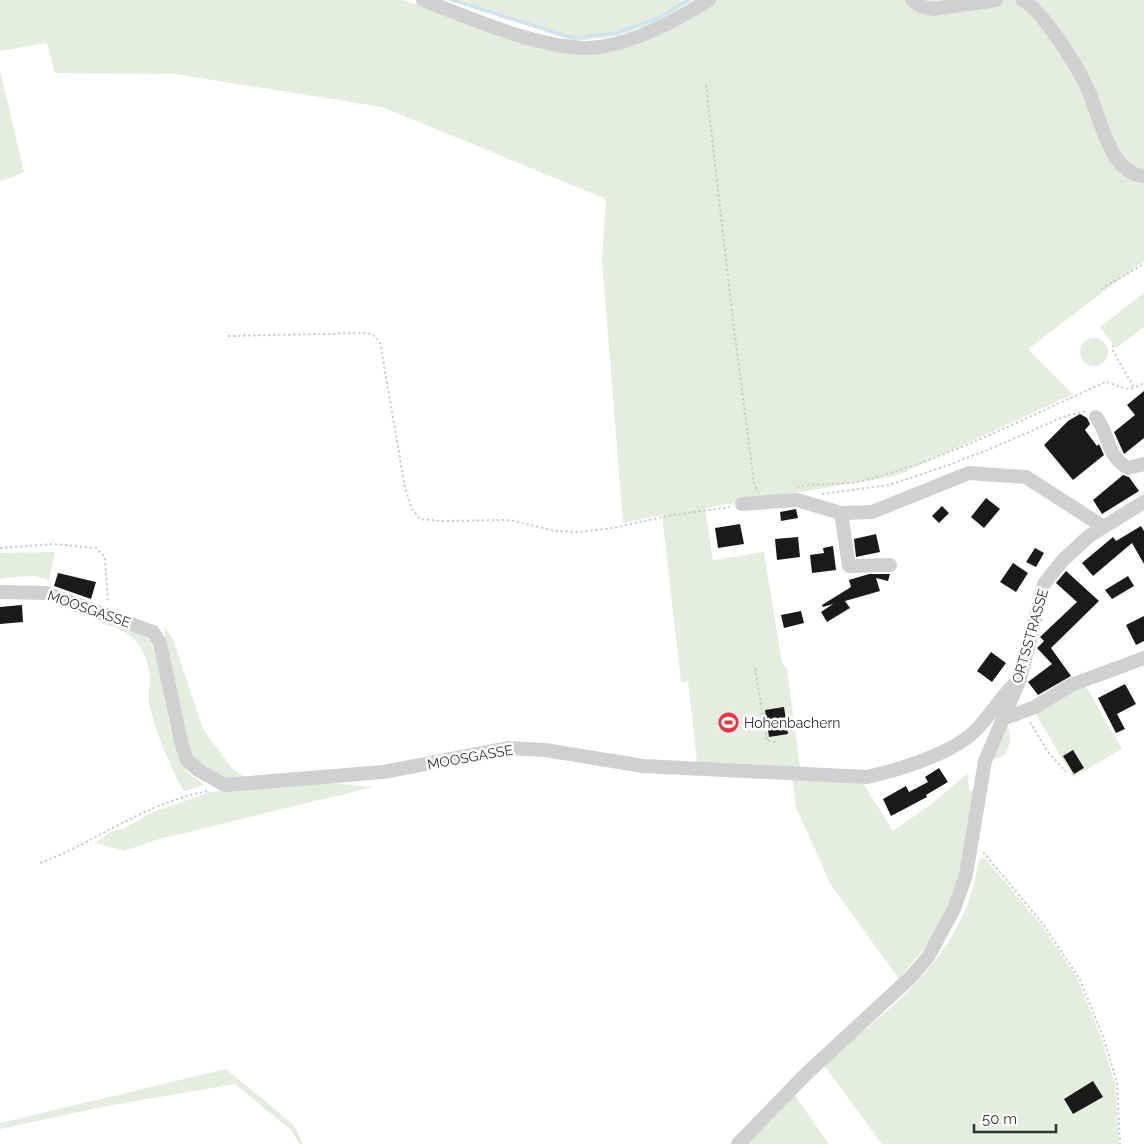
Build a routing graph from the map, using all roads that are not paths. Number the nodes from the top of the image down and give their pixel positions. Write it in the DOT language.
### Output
graph roads {
  1 [pos="423,0"];
  2 [pos="709,0"];
  3 [pos="912,0"];
  4 [pos="996,0"];
  5 [pos="1022,0"];
  6 [pos="1144,176"];
  7 [pos="1096,417"];
  8 [pos="1144,464"];
  9 [pos="1144,502"];
  10 [pos="742,504"];
  11 [pos="841,513"];
  12 [pos="1102,526"];
  13 [pos="890,565"];
  14 [pos="0,592"];
  15 [pos="1144,658"];
  16 [pos="1020,678"];
  17 [pos="1004,720"];
  18 [pos="738,1144"];
  1 -- 2 [label="street"];
  3 -- 4 [label="street"];
  5 -- 6 [label="street"];
  7 -- 8 [label="street"];
  9 -- 12 [label="street, ORTSSTRASSE"];
  10 -- 11 [label="street"];
  11 -- 12 [label="street"];
  11 -- 13 [label="street"];
  12 -- 16 [label="street, ORTSSTRASSE"];
  14 -- 16 [label="street, MOOSGASSE"];
  15 -- 17 [label="street"];
  16 -- 17 [label="street, ORTSSTRASSE"];
  17 -- 18 [label="street, ORTSSTRASSE"];
}
